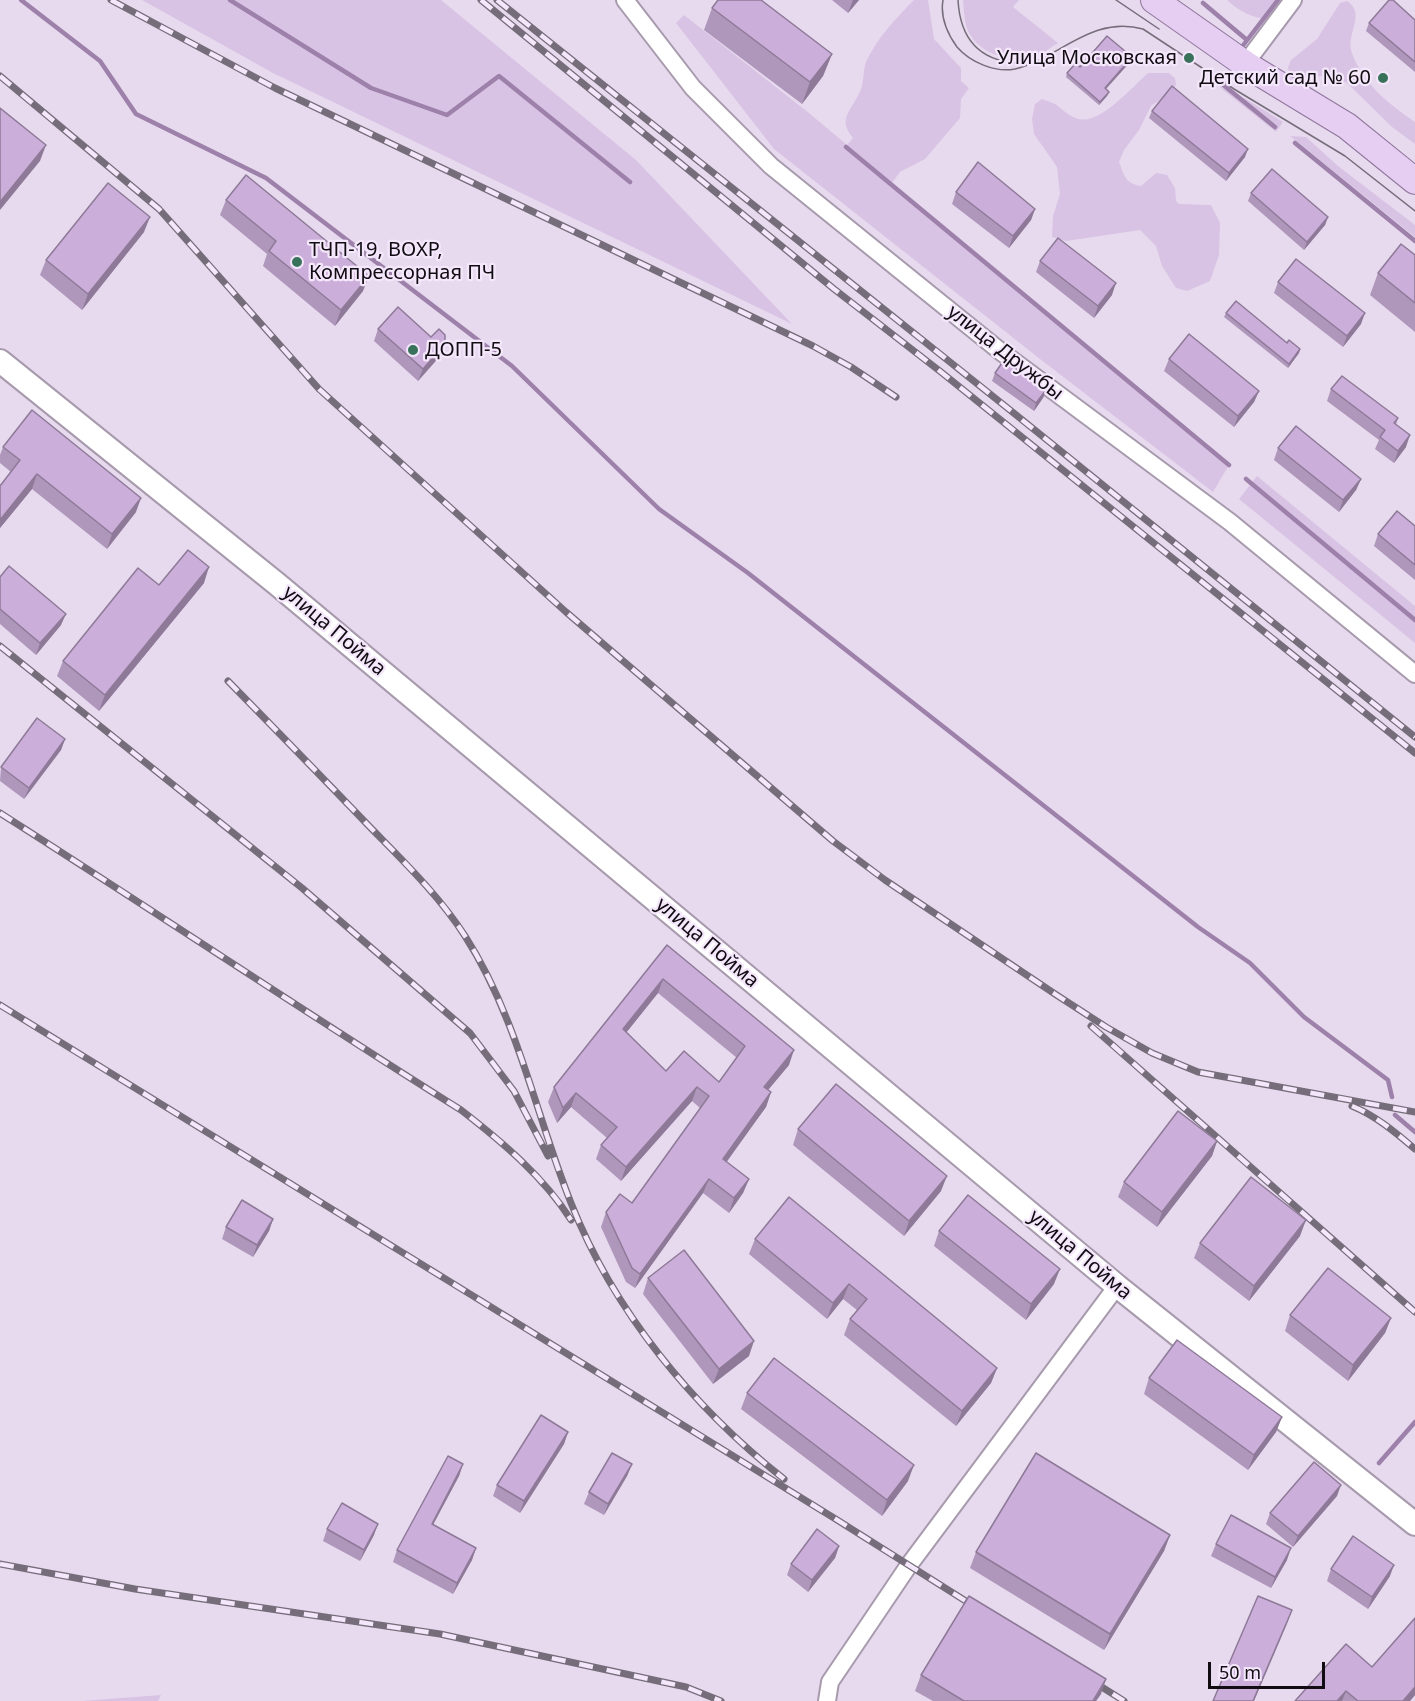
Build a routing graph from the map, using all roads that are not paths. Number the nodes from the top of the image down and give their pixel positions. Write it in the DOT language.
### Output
graph roads {
  1 [pos="625,0"];
  2 [pos="1154,0"];
  3 [pos="1293,0"];
  4 [pos="1245,63"];
  5 [pos="1415,181"];
  6 [pos="0,361"];
  7 [pos="1415,674"];
  8 [pos="1117,1286"];
  9 [pos="1415,1524"];
  10 [pos="827,1701"];
  1 -- 7 [label="street, улица Дружбы"];
  2 -- 4 [label="main road"];
  3 -- 4 [label="street"];
  4 -- 5 [label="main road"];
  6 -- 8 [label="main road, улица Пойма"];
  8 -- 9 [label="main road, улица Пойма"];
  8 -- 10 [label="street"];
}
